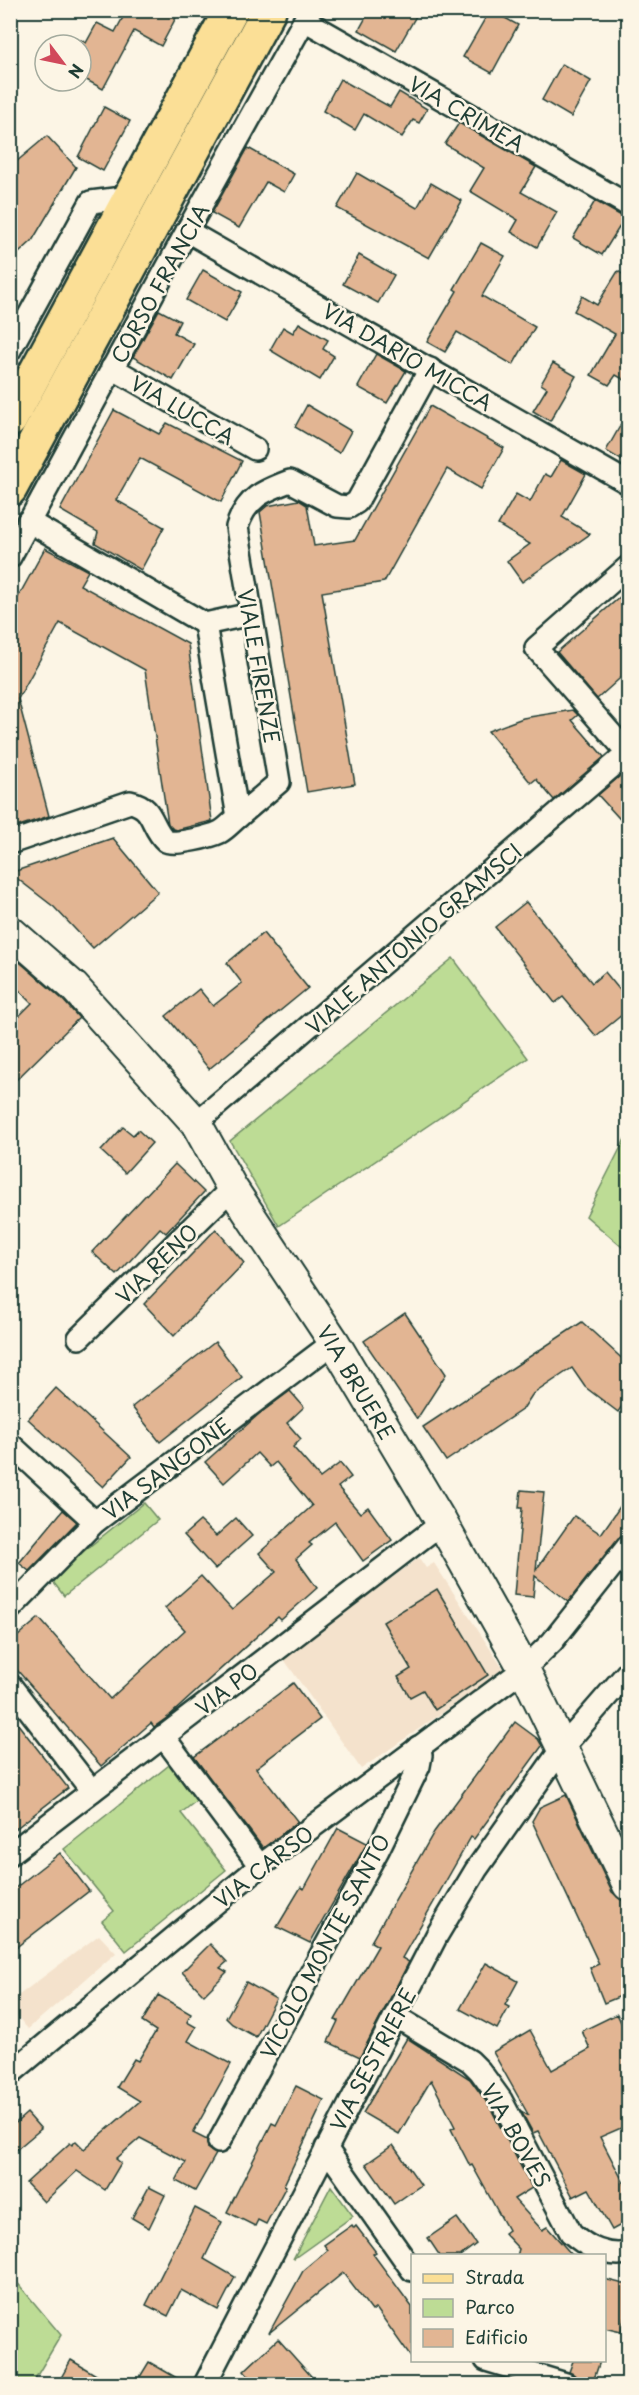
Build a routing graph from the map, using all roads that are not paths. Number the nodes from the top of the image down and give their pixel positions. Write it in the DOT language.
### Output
graph roads {
  1 [pos="231,10"];
  2 [pos="269,10"];
  3 [pos="308,16"];
  4 [pos="130,197"];
  5 [pos="628,205"];
  6 [pos="187,231"];
  7 [pos="10,350"];
  8 [pos="112,368"];
  9 [pos="430,369"];
  10 [pos="10,420"];
  11 [pos="255,449"];
  12 [pos="628,483"];
  13 [pos="10,489"];
  14 [pos="28,521"];
  15 [pos="10,557"];
  16 [pos="628,567"];
  17 [pos="251,614"];
  18 [pos="205,624"];
  19 [pos="628,753"];
  20 [pos="238,817"];
  21 [pos="10,843"];
  22 [pos="10,931"];
  23 [pos="196,1123"];
  24 [pos="232,1188"];
  25 [pos="79,1338"];
  26 [pos="334,1341"];
  27 [pos="10,1444"];
  28 [pos="95,1522"];
  29 [pos="442,1523"];
  30 [pos="628,1546"];
  31 [pos="10,1609"];
  32 [pos="524,1669"];
  33 [pos="628,1672"];
  34 [pos="10,1685"];
  35 [pos="163,1736"];
  36 [pos="418,1747"];
  37 [pos="562,1748"];
  38 [pos="92,1791"];
  39 [pos="10,1854"];
  40 [pos="260,1866"];
  41 [pos="628,1885"];
  42 [pos="395,2016"];
  43 [pos="10,2074"];
  44 [pos="219,2142"];
  45 [pos="326,2148"];
  46 [pos="628,2253"];
  47 [pos="411,2269"];
  48 [pos="489,2362"];
  49 [pos="212,2382"];
  50 [pos="566,2385"];
  1 -- 4 [label="main road"];
  2 -- 13 [label="main road, CORSO FRANCIA"];
  3 -- 5 [label="street, VIA CRIMEA"];
  3 -- 6 [label="street, CORSO FRANCIA"];
  4 -- 7 [label="street"];
  4 -- 10 [label="main road"];
  6 -- 8 [label="street, CORSO FRANCIA"];
  6 -- 9 [label="street, VIA DARIO MICCA"];
  8 -- 11 [label="street, VIA LUCCA"];
  8 -- 14 [label="street, CORSO FRANCIA"];
  9 -- 12 [label="street, VIA DARIO MICCA"];
  9 -- 17 [label="street, VIALE FIRENZE"];
  14 -- 15 [label="street, CORSO FRANCIA"];
  14 -- 18 [label="street"];
  16 -- 19 [label="street, VIALE ANTONIO GRAMSCI"];
  17 -- 18 [label="street"];
  17 -- 20 [label="street, VIALE FIRENZE"];
  18 -- 20 [label="street"];
  19 -- 23 [label="street, VIALE ANTONIO GRAMSCI"];
  20 -- 21 [label="street, VIALE FIRENZE"];
  22 -- 23 [label="street, VIA BRUERE"];
  23 -- 24 [label="street, VIA BRUERE"];
  24 -- 25 [label="street, VIA RENO"];
  24 -- 26 [label="street, VIA BRUERE"];
  26 -- 28 [label="street, VIA SANGONE"];
  26 -- 29 [label="street, VIA BRUERE"];
  27 -- 28 [label="street"];
  28 -- 31 [label="street, VIA SANGONE"];
  29 -- 32 [label="street, VIA BRUERE"];
  29 -- 35 [label="street, VIA PO"];
  30 -- 32 [label="street, VIA CARSO"];
  32 -- 36 [label="street, VIA CARSO"];
  32 -- 37 [label="street, VIA BRUERE"];
  33 -- 37 [label="street, VIA SESTRIERE"];
  34 -- 38 [label="street"];
  35 -- 38 [label="street, VIA PO"];
  35 -- 40 [label="street"];
  36 -- 40 [label="street, VIA CARSO"];
  36 -- 44 [label="street, VICOLO MONTE SANTO"];
  37 -- 41 [label="street, VIA BRUERE"];
  37 -- 42 [label="street, VIA SESTRIERE"];
  38 -- 39 [label="street, VIA PO"];
  40 -- 43 [label="street, VIA CARSO"];
  42 -- 45 [label="street, VIA SESTRIERE"];
  42 -- 46 [label="street, VIA BOVES"];
  45 -- 47 [label="street"];
  45 -- 49 [label="street, VIA SESTRIERE"];
  48 -- 50 [label="street"];
}
